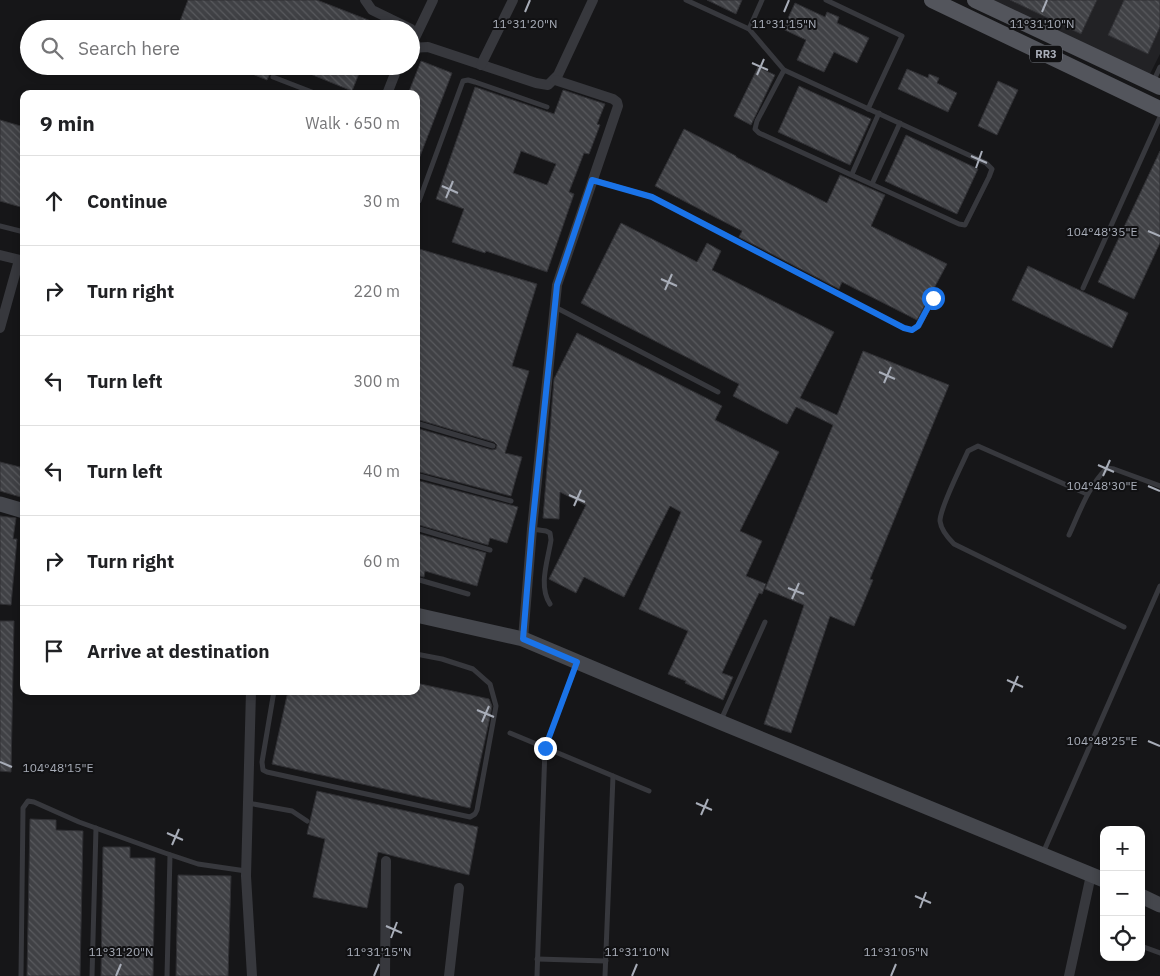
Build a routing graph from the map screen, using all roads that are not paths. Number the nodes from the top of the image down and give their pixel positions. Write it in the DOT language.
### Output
graph roads {
  1 [pos="365,0"];
  2 [pos="433,0"];
  3 [pos="513,0"];
  4 [pos="593,0"];
  5 [pos="686,0"];
  6 [pos="762,0"];
  7 [pos="826,0"];
  8 [pos="932,0"];
  9 [pos="976,0"];
  10 [pos="392,20"];
  11 [pos="420,20"];
  12 [pos="749,29"];
  13 [pos="420,47"];
  14 [pos="482,65"];
  15 [pos="1160,67"];
  16 [pos="784,70"];
  17 [pos="394,75"];
  18 [pos="274,77"];
  19 [pos="555,80"];
  20 [pos="1156,85"];
  21 [pos="307,90"];
  22 [pos="389,90"];
  23 [pos="547,107"];
  24 [pos="868,109"];
  25 [pos="1160,109"];
  26 [pos="879,113"];
  27 [pos="1160,117"];
  28 [pos="900,123"];
  29 [pos="852,174"];
  30 [pos="592,180"];
  31 [pos="872,184"];
  32 [pos="420,201"];
  33 [pos="0,226"];
  34 [pos="20,231"];
  35 [pos="0,255"];
  36 [pos="20,260"];
  37 [pos="20,267"];
  38 [pos="1083,288"];
  39 [pos="933,298"];
  40 [pos="554,307"];
  41 [pos="0,328"];
  42 [pos="718,392"];
  43 [pos="420,424"];
  44 [pos="493,446"];
  45 [pos="420,476"];
  46 [pos="1160,486"];
  47 [pos="1087,494"];
  48 [pos="510,501"];
  49 [pos="0,504"];
  50 [pos="20,510"];
  51 [pos="420,529"];
  52 [pos="532,529"];
  53 [pos="1069,535"];
  54 [pos="490,550"];
  55 [pos="420,579"];
  56 [pos="1160,586"];
  57 [pos="468,594"];
  58 [pos="550,604"];
  59 [pos="420,616"];
  60 [pos="765,622"];
  61 [pos="1124,627"];
  62 [pos="523,639"];
  63 [pos="420,655"];
  64 [pos="577,662"];
  65 [pos="251,695"];
  66 [pos="273,695"];
  67 [pos="720,722"];
  68 [pos="510,733"];
  69 [pos="545,748"];
  70 [pos="613,776"];
  71 [pos="649,790"];
  72 [pos="248,803"];
  73 [pos="307,821"];
  74 [pos="96,828"];
  75 [pos="170,855"];
  76 [pos="1042,855"];
  77 [pos="386,860"];
  78 [pos="246,871"];
  79 [pos="1097,878"];
  80 [pos="458,888"];
  81 [pos="1145,898"];
  82 [pos="1160,905"];
  83 [pos="1145,947"];
  84 [pos="1160,953"];
  85 [pos="538,959"];
  86 [pos="606,961"];
  87 [pos="21,976"];
  88 [pos="92,976"];
  89 [pos="167,976"];
  90 [pos="252,976"];
  91 [pos="385,976"];
  92 [pos="449,976"];
  93 [pos="537,976"];
  94 [pos="605,976"];
  95 [pos="1069,976"];
  1 -- 10 [label="street"];
  2 -- 11 [label="street"];
  3 -- 14 [label="street"];
  4 -- 19 [label="street"];
  5 -- 12 [label="lane"];
  6 -- 12 [label="lane"];
  7 -- 24 [label="lane"];
  8 -- 25 [label="main road, RR3"];
  9 -- 20 [label="main road, RR3"];
  12 -- 16 [label="lane"];
  13 -- 14 [label="street"];
  14 -- 19 [label="street"];
  15 -- 20 [label="lane"];
  16 -- 24 [label="lane"];
  16 -- 29 [label="lane"];
  17 -- 22 [label="street"];
  18 -- 21 [label="lane"];
  19 -- 30 [label="street"];
  23 -- 32 [label="lane"];
  24 -- 26 [label="lane"];
  26 -- 28 [label="lane"];
  26 -- 29 [label="lane"];
  27 -- 38 [label="lane"];
  28 -- 31 [label="lane"];
  28 -- 31 [label="lane"];
  29 -- 31 [label="lane"];
  30 -- 39 [label="lane"];
  30 -- 40 [label="street"];
  33 -- 34 [label="lane"];
  35 -- 36 [label="street"];
  37 -- 41 [label="street"];
  40 -- 42 [label="lane"];
  40 -- 52 [label="street"];
  43 -- 44 [label="lane"];
  45 -- 48 [label="lane"];
  46 -- 47 [label="lane"];
  47 -- 53 [label="lane"];
  47 -- 61 [label="lane"];
  49 -- 50 [label="street"];
  51 -- 54 [label="lane"];
  52 -- 58 [label="lane"];
  52 -- 62 [label="street"];
  55 -- 57 [label="lane"];
  56 -- 76 [label="lane"];
  59 -- 62 [label="street"];
  60 -- 67 [label="lane"];
  62 -- 64 [label="street"];
  63 -- 66 [label="lane"];
  64 -- 67 [label="street"];
  64 -- 69 [label="lane"];
  65 -- 72 [label="street"];
  67 -- 76 [label="street"];
  68 -- 69 [label="lane"];
  69 -- 70 [label="lane"];
  69 -- 85 [label="lane"];
  70 -- 71 [label="lane"];
  70 -- 86 [label="lane"];
  72 -- 73 [label="lane"];
  72 -- 78 [label="street"];
  74 -- 75 [label="lane"];
  74 -- 87 [label="lane"];
  74 -- 88 [label="lane"];
  75 -- 78 [label="lane"];
  75 -- 89 [label="lane"];
  76 -- 79 [label="street"];
  77 -- 91 [label="street"];
  78 -- 90 [label="street"];
  79 -- 95 [label="street"];
  80 -- 92 [label="street"];
  81 -- 82 [label="street"];
  83 -- 84 [label="lane"];
  85 -- 86 [label="lane"];
  85 -- 93 [label="lane"];
  86 -- 94 [label="lane"];
}
